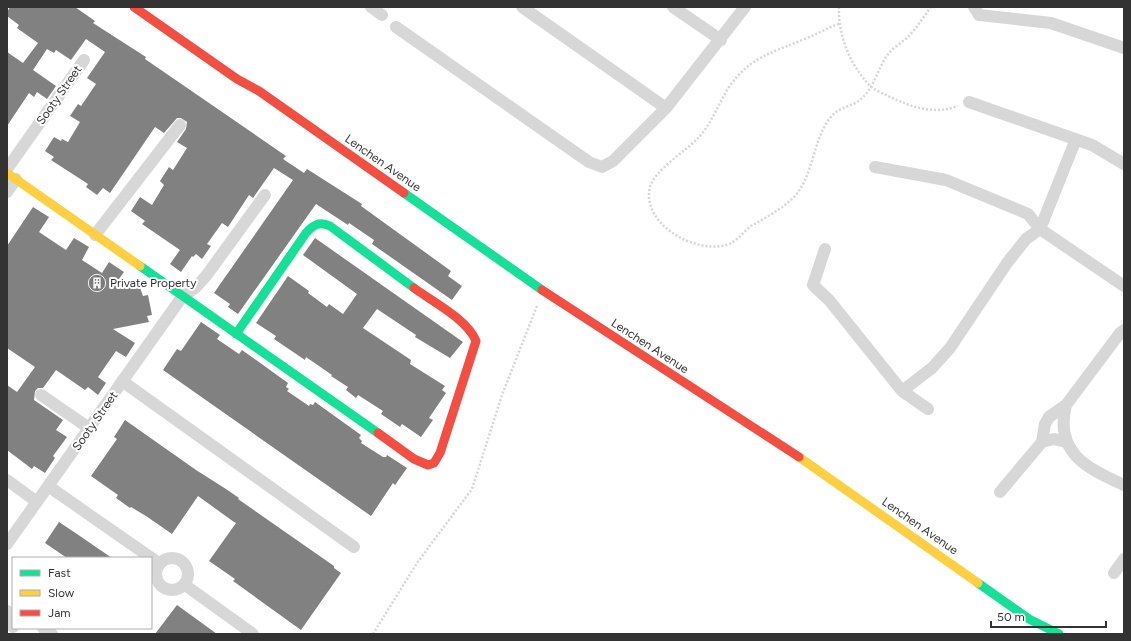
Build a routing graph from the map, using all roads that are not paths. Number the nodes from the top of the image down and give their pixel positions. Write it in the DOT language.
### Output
graph roads {
  1 [pos="134,7"];
  2 [pos="371,7"];
  3 [pos="522,7"];
  4 [pos="673,7"];
  5 [pos="746,7"];
  6 [pos="974,7"];
  7 [pos="382,15"];
  8 [pos="396,27"];
  9 [pos="721,40"];
  10 [pos="204,44"];
  11 [pos="1124,48"];
  12 [pos="84,60"];
  13 [pos="259,91"];
  14 [pos="969,102"];
  15 [pos="666,108"];
  16 [pos="180,125"];
  17 [pos="1076,139"];
  18 [pos="1124,164"];
  19 [pos="875,167"];
  20 [pos="7,169"];
  21 [pos="11,176"];
  22 [pos="7,192"];
  23 [pos="265,195"];
  24 [pos="1040,229"];
  25 [pos="95,235"];
  26 [pos="825,249"];
  27 [pos="1124,286"];
  28 [pos="182,297"];
  29 [pos="1124,330"];
  30 [pos="236,334"];
  31 [pos="122,381"];
  32 [pos="902,391"];
  33 [pos="41,395"];
  34 [pos="1066,405"];
  35 [pos="928,409"];
  36 [pos="89,428"];
  37 [pos="1042,442"];
  38 [pos="1066,442"];
  39 [pos="7,480"];
  40 [pos="1124,485"];
  41 [pos="48,486"];
  42 [pos="1000,492"];
  43 [pos="37,502"];
  44 [pos="7,544"];
  45 [pos="354,547"];
  46 [pos="150,557"];
  47 [pos="152,558"];
  48 [pos="1124,559"];
  49 [pos="160,564"];
  50 [pos="1114,573"];
  51 [pos="185,585"];
  52 [pos="7,611"];
  53 [pos="1029,619"];
  54 [pos="12,624"];
  55 [pos="253,634"];
  56 [pos="1044,634"];
  57 [pos="1059,634"];
  1 -- 13 [label="main road, Lenchen Avenue"];
  2 -- 7 [label="street"];
  3 -- 15 [label="street"];
  4 -- 9 [label="street"];
  5 -- 9 [label="street"];
  6 -- 11 [label="street"];
  8 -- 15 [label="street"];
  9 -- 15 [label="street"];
  10 -- 13 [label="main road, Lenchen Avenue"];
  12 -- 20 [label="street, Sooty Street"];
  13 -- 53 [label="main road, Lenchen Avenue"];
  14 -- 17 [label="street"];
  16 -- 25 [label="street"];
  17 -- 18 [label="street"];
  17 -- 24 [label="street"];
  19 -- 24 [label="street"];
  21 -- 22 [label="street"];
  21 -- 25 [label="main road"];
  23 -- 28 [label="street, Sooty Street"];
  24 -- 27 [label="street"];
  24 -- 32 [label="street"];
  25 -- 28 [label="main road"];
  26 -- 32 [label="street"];
  28 -- 30 [label="main road"];
  28 -- 31 [label="street, Sooty Street"];
  29 -- 34 [label="street"];
  30 -- 30 [label="main road"];
  31 -- 36 [label="street, Sooty Street"];
  31 -- 45 [label="street"];
  32 -- 35 [label="street"];
  33 -- 36 [label="street"];
  34 -- 37 [label="street"];
  34 -- 38 [label="street"];
  36 -- 41 [label="street, Sooty Street"];
  37 -- 38 [label="street"];
  37 -- 42 [label="street"];
  38 -- 40 [label="street"];
  39 -- 43 [label="street"];
  41 -- 43 [label="street, Sooty Street"];
  41 -- 46 [label="street"];
  43 -- 44 [label="street, Sooty Street"];
  47 -- 49 [label="street"];
  48 -- 50 [label="street"];
  49 -- 51 [label="street"];
  49 -- 51 [label="street"];
  51 -- 55 [label="street"];
  52 -- 54 [label="street"];
  53 -- 56 [label="main road, Lenchen Avenue"];
  53 -- 57 [label="main road, Lenchen Avenue"];
}
